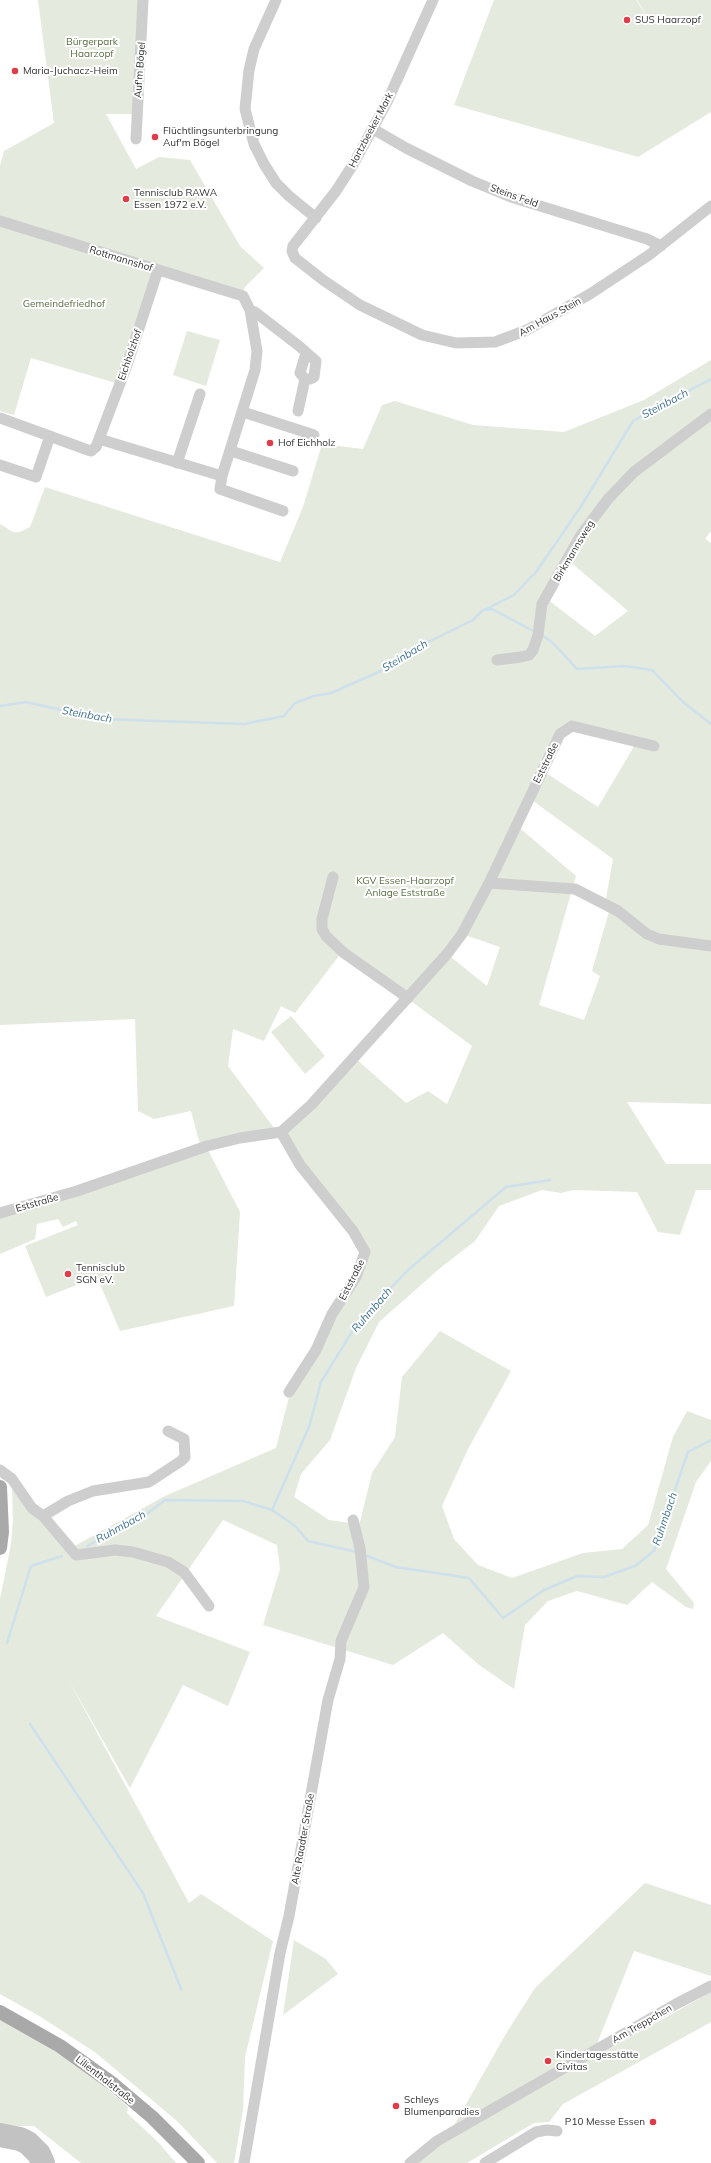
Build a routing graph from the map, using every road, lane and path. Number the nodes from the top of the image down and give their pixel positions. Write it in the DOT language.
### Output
graph roads {
  1 [pos="143,0"];
  2 [pos="276,0"];
  3 [pos="433,0"];
  4 [pos="374,129"];
  5 [pos="136,139"];
  6 [pos="711,206"];
  7 [pos="316,218"];
  8 [pos="0,221"];
  9 [pos="661,246"];
  10 [pos="292,251"];
  11 [pos="158,270"];
  12 [pos="250,310"];
  13 [pos="200,394"];
  14 [pos="298,411"];
  15 [pos="243,412"];
  16 [pos="711,414"];
  17 [pos="0,418"];
  18 [pos="314,435"];
  19 [pos="50,436"];
  20 [pos="99,439"];
  21 [pos="231,451"];
  22 [pos="177,463"];
  23 [pos="0,465"];
  24 [pos="293,471"];
  25 [pos="222,476"];
  26 [pos="283,511"];
  27 [pos="497,660"];
  28 [pos="654,746"];
  29 [pos="333,878"];
  30 [pos="489,882"];
  31 [pos="711,946"];
  32 [pos="408,998"];
  33 [pos="281,1132"];
  34 [pos="0,1213"];
  35 [pos="289,1392"];
  36 [pos="168,1431"];
  37 [pos="0,1470"];
  38 [pos="0,1487"];
  39 [pos="43,1516"];
  40 [pos="353,1520"];
  41 [pos="0,1548"];
  42 [pos="209,1606"];
  43 [pos="711,1986"];
  44 [pos="0,2012"];
  45 [pos="557,2131"];
  46 [pos="198,2163"];
  47 [pos="244,2163"];
  48 [pos="410,2163"];
  49 [pos="485,2163"];
  1 -- 5 [label="street, Auf'm Bögel"];
  2 -- 7 [label="street"];
  3 -- 4 [label="street, Hartzbeeker Mark"];
  4 -- 7 [label="street, Hartzbeeker Mark"];
  4 -- 9 [label="street, Steins Feld"];
  6 -- 9 [label="street, Am Haus Stein"];
  7 -- 10 [label="street, Hartzbeeker Mark"];
  8 -- 11 [label="street, Rottmannshof"];
  9 -- 10 [label="street, Am Haus Stein"];
  11 -- 12 [label="street, Rottmannshof"];
  11 -- 20 [label="street, Eichholzhof"];
  12 -- 14 [label="street"];
  12 -- 15 [label="street"];
  13 -- 22 [label="street"];
  15 -- 18 [label="street"];
  15 -- 21 [label="street"];
  16 -- 27 [label="street, Birkmannsweg"];
  17 -- 19 [label="street, Eichholzhof"];
  19 -- 20 [label="street, Eichholzhof"];
  19 -- 23 [label="street"];
  20 -- 22 [label="street"];
  21 -- 24 [label="street"];
  21 -- 25 [label="street"];
  22 -- 25 [label="street"];
  25 -- 26 [label="street"];
  28 -- 30 [label="street, Eststraße"];
  29 -- 32 [label="street"];
  30 -- 31 [label="street"];
  30 -- 32 [label="street, Eststraße"];
  32 -- 33 [label="street, Eststraße"];
  33 -- 34 [label="street, Eststraße"];
  33 -- 35 [label="street, Eststraße"];
  36 -- 39 [label="street"];
  37 -- 39 [label="street"];
  38 -- 41 [label="main road"];
  39 -- 42 [label="street"];
  40 -- 47 [label="street, Alte Raadter Straße"];
  43 -- 48 [label="street, Am Treppchen"];
  44 -- 46 [label="main road, Lilienthalstraße"];
  45 -- 49 [label="street"];
}
